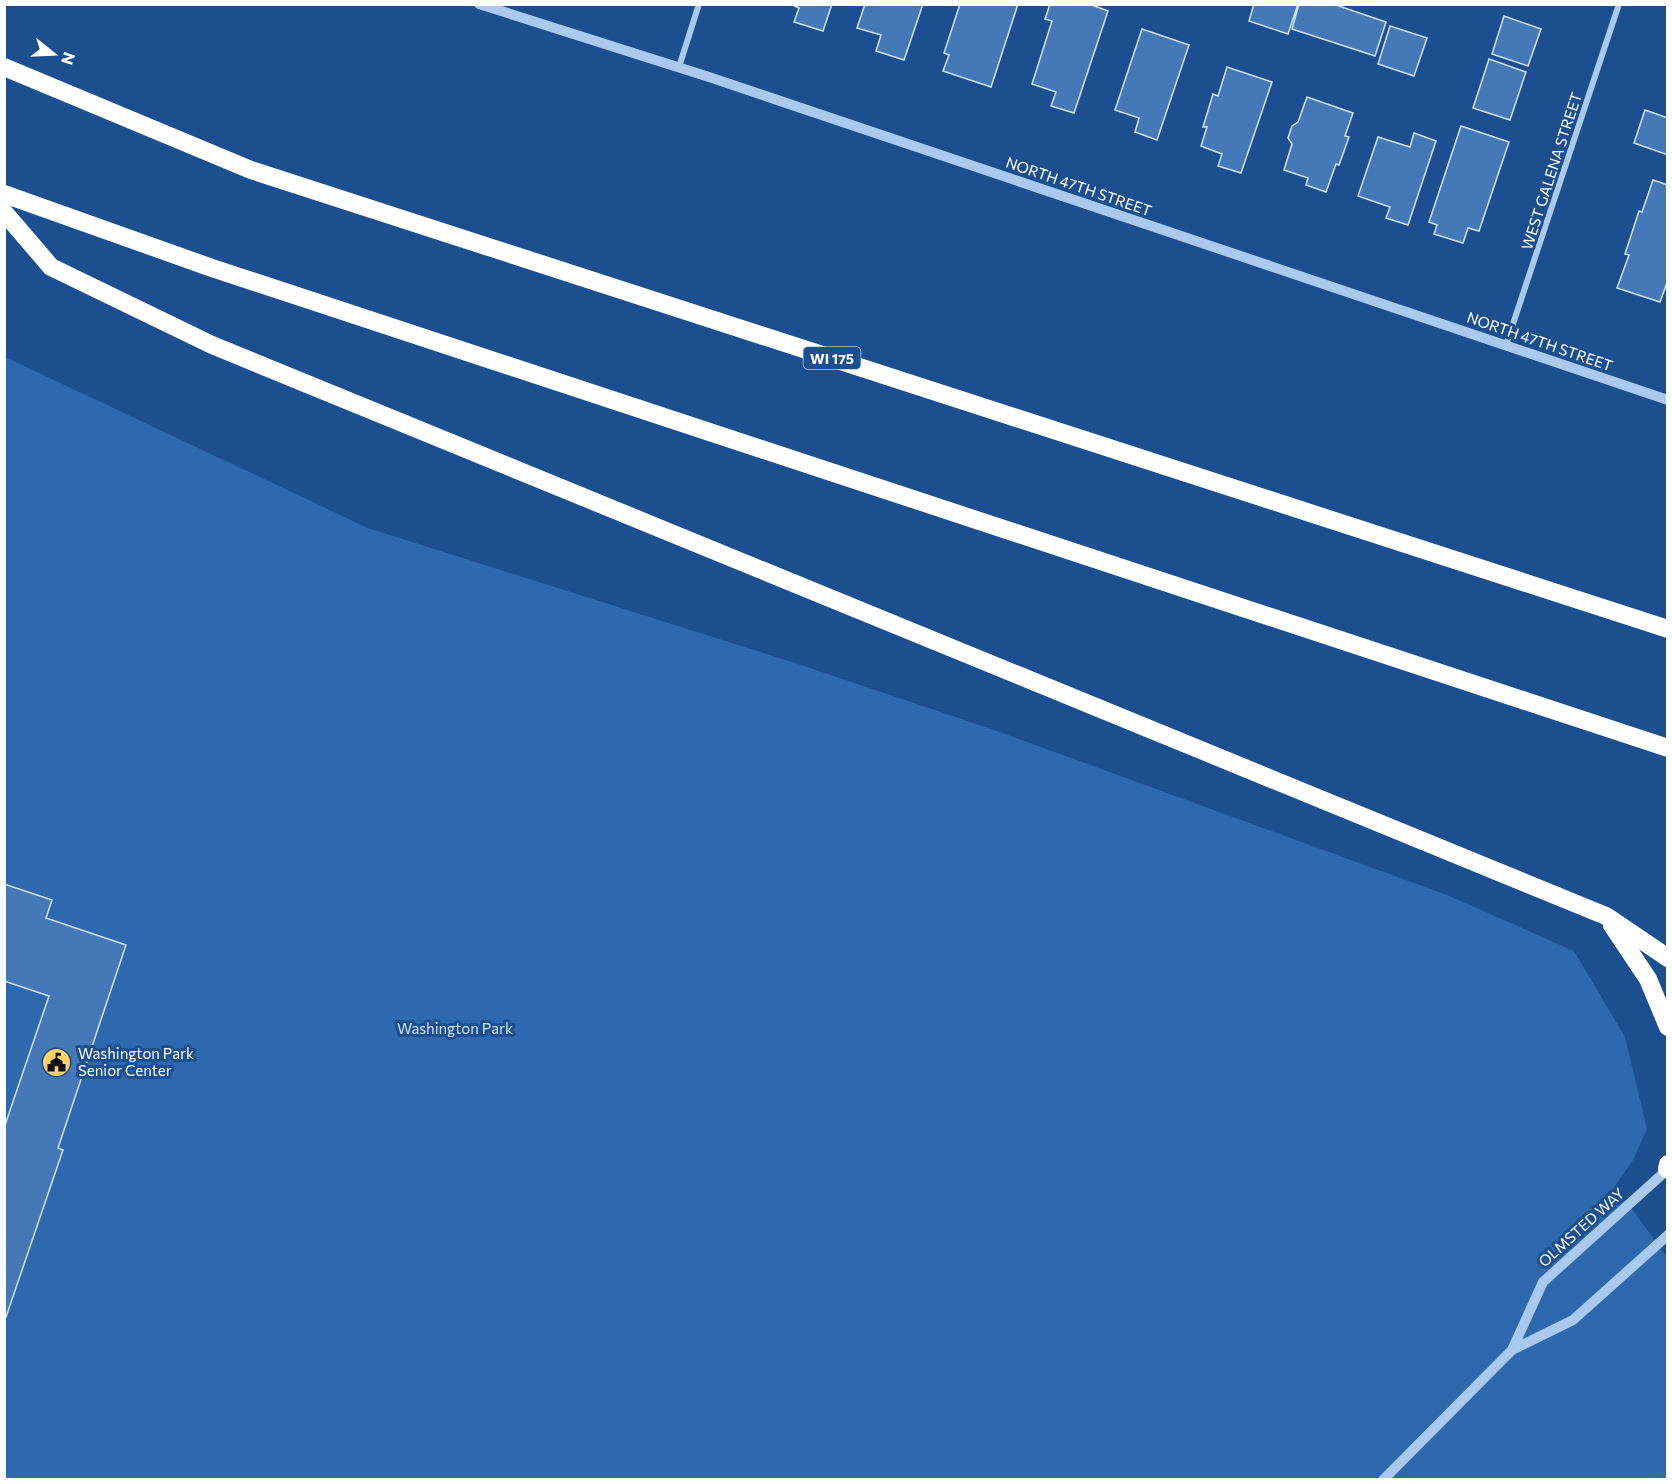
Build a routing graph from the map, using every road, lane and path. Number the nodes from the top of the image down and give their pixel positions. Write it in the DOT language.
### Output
graph roads {
  1 [pos="479,4"];
  2 [pos="699,4"];
  3 [pos="1619,4"];
  4 [pos="4,67"];
  5 [pos="679,67"];
  6 [pos="4,194"];
  7 [pos="4,212"];
  8 [pos="1506,345"];
  9 [pos="1668,400"];
  10 [pos="1668,630"];
  11 [pos="1668,748"];
  12 [pos="1606,916"];
  13 [pos="1668,958"];
  14 [pos="1668,1027"];
  15 [pos="1668,1164"];
  16 [pos="1667,1169"];
  17 [pos="1668,1235"];
  18 [pos="1512,1350"];
  19 [pos="1383,1479"];
  1 -- 5 [label="street, NORTH 47TH STREET"];
  2 -- 5 [label="street"];
  3 -- 8 [label="street, WEST GALENA STREET"];
  4 -- 10 [label="highway, WI 175"];
  5 -- 8 [label="street, NORTH 47TH STREET"];
  6 -- 11 [label="highway"];
  7 -- 12 [label="highway"];
  8 -- 9 [label="street, NORTH 47TH STREET"];
  12 -- 13 [label="highway"];
  12 -- 14 [label="highway"];
  15 -- 16 [label="highway"];
  16 -- 18 [label="street, OLMSTED WAY"];
  17 -- 18 [label="street, OLMSTED WAY"];
  18 -- 19 [label="street, OLMSTED WAY"];
}
